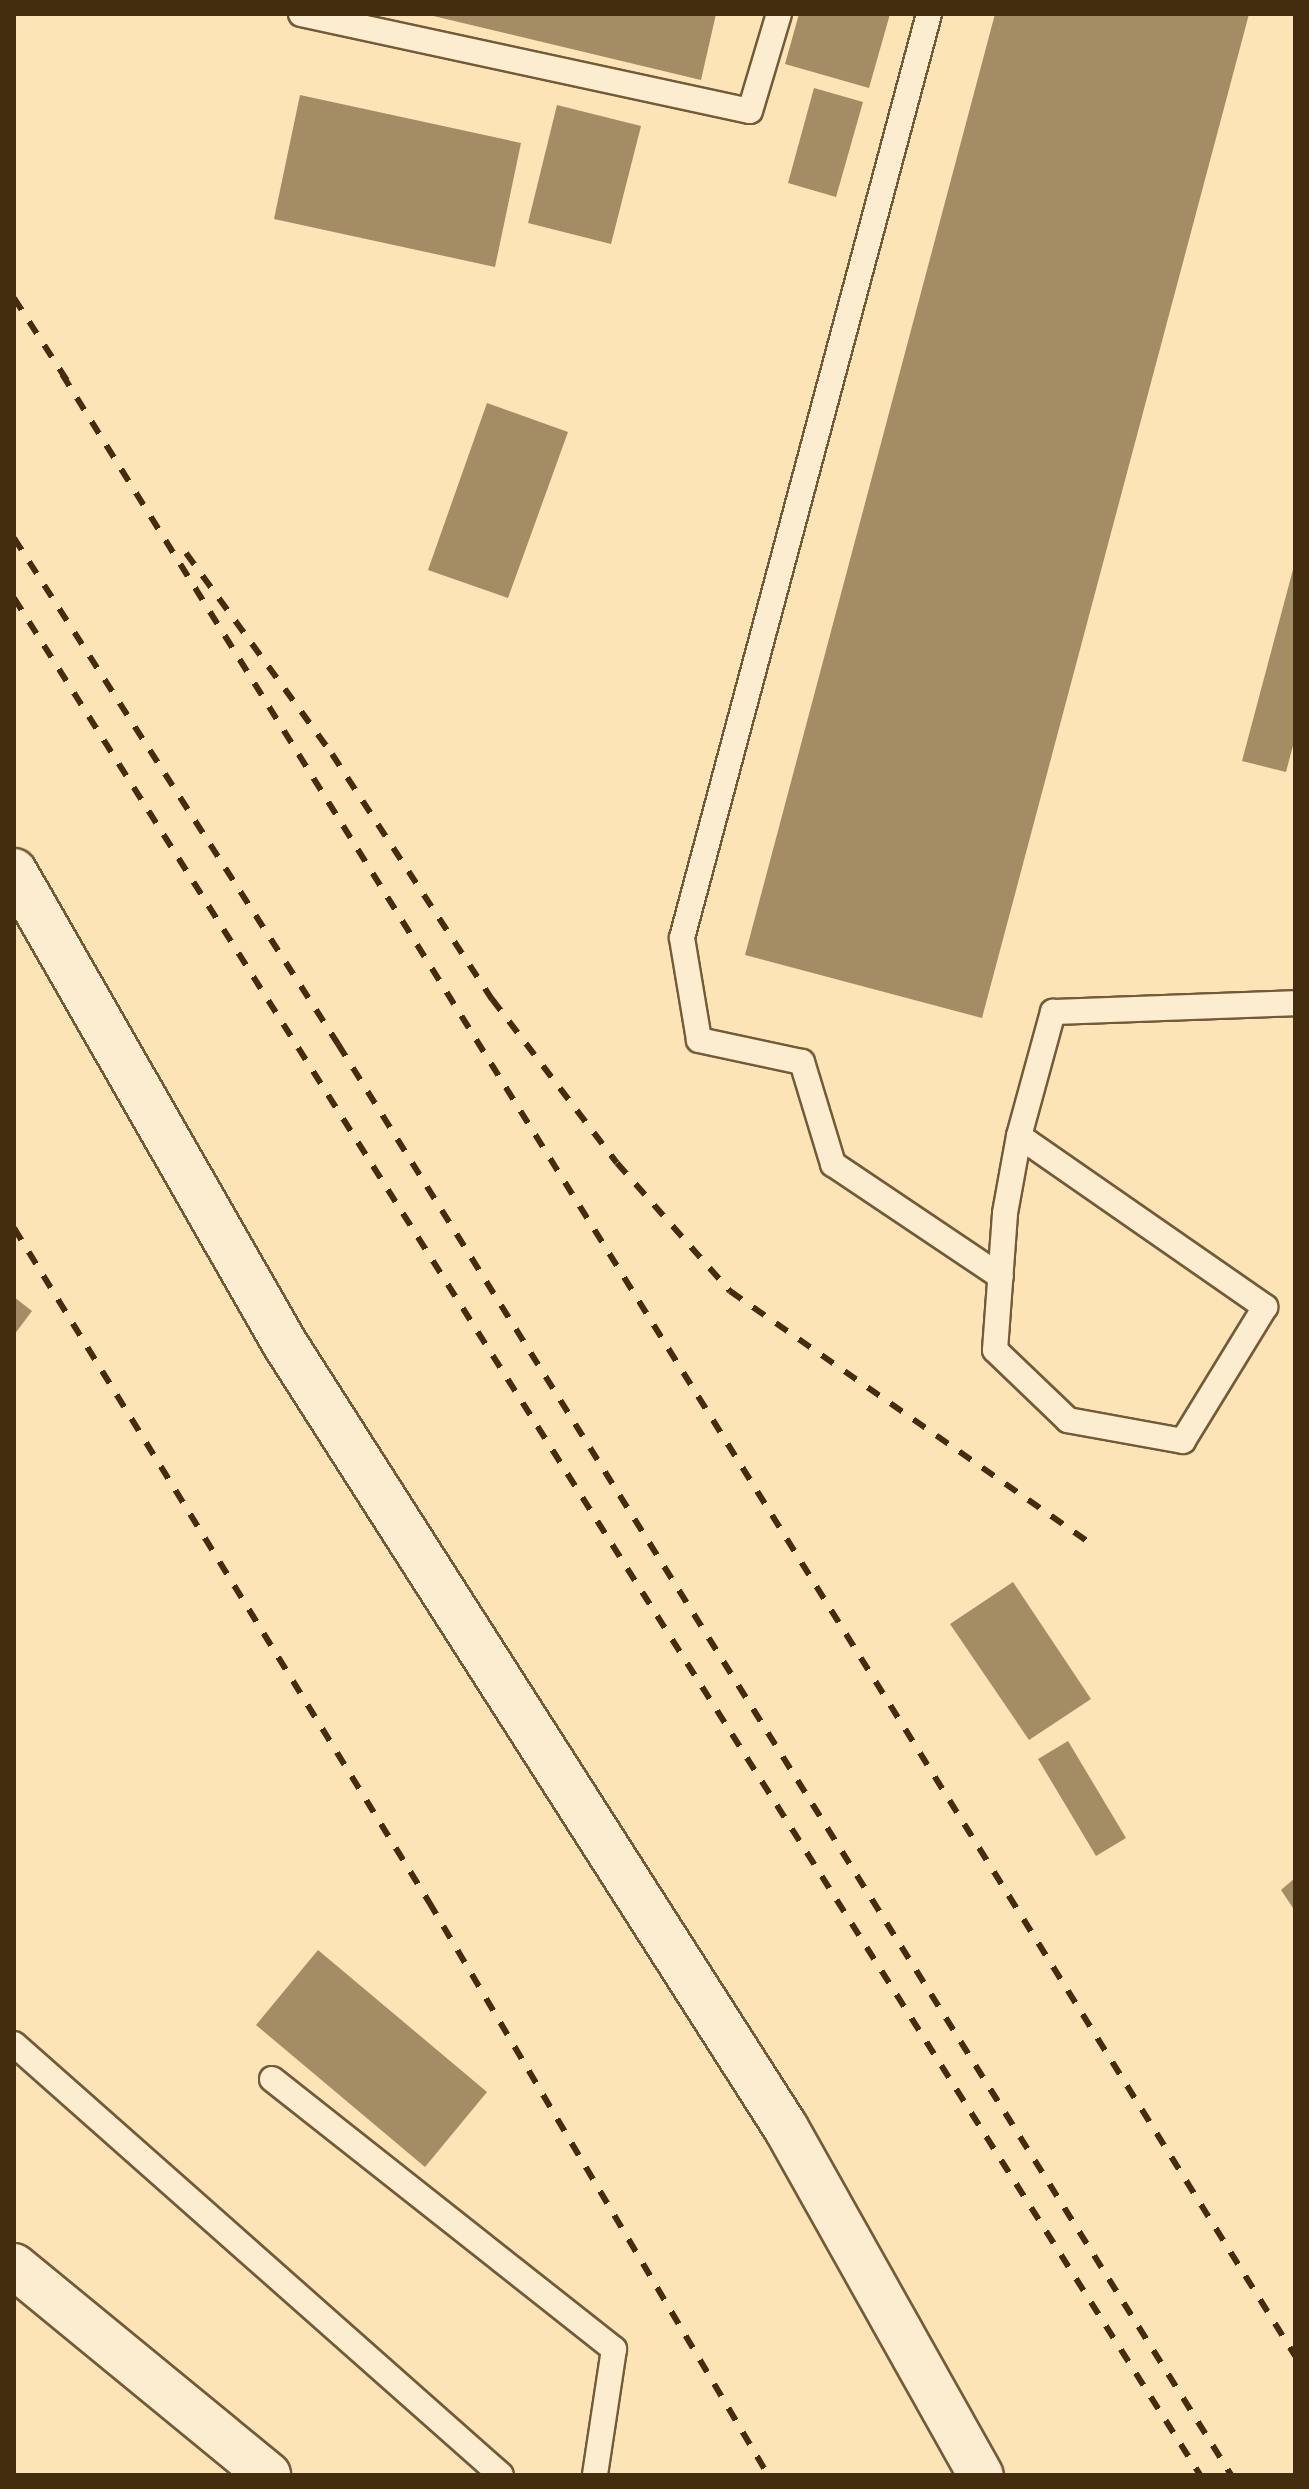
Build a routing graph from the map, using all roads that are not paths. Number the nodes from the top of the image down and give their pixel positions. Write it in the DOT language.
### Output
graph roads {
  1 [pos="301,14"];
  2 [pos="779,14"];
  3 [pos="929,14"];
  4 [pos="14,871"];
  5 [pos="1295,1003"];
  6 [pos="1019,1136"];
  7 [pos="1001,1277"];
  8 [pos="14,2044"];
  9 [pos="272,2079"];
  10 [pos="14,2266"];
  11 [pos="268,2475"];
  12 [pos="501,2475"];
  13 [pos="595,2475"];
  14 [pos="981,2475"];
  1 -- 2 [label="lane"];
  3 -- 7 [label="lane"];
  4 -- 14 [label="street"];
  5 -- 6 [label="lane"];
  6 -- 7 [label="lane"];
  6 -- 7 [label="lane"];
  8 -- 12 [label="lane"];
  9 -- 13 [label="lane"];
  10 -- 11 [label="street"];
}
